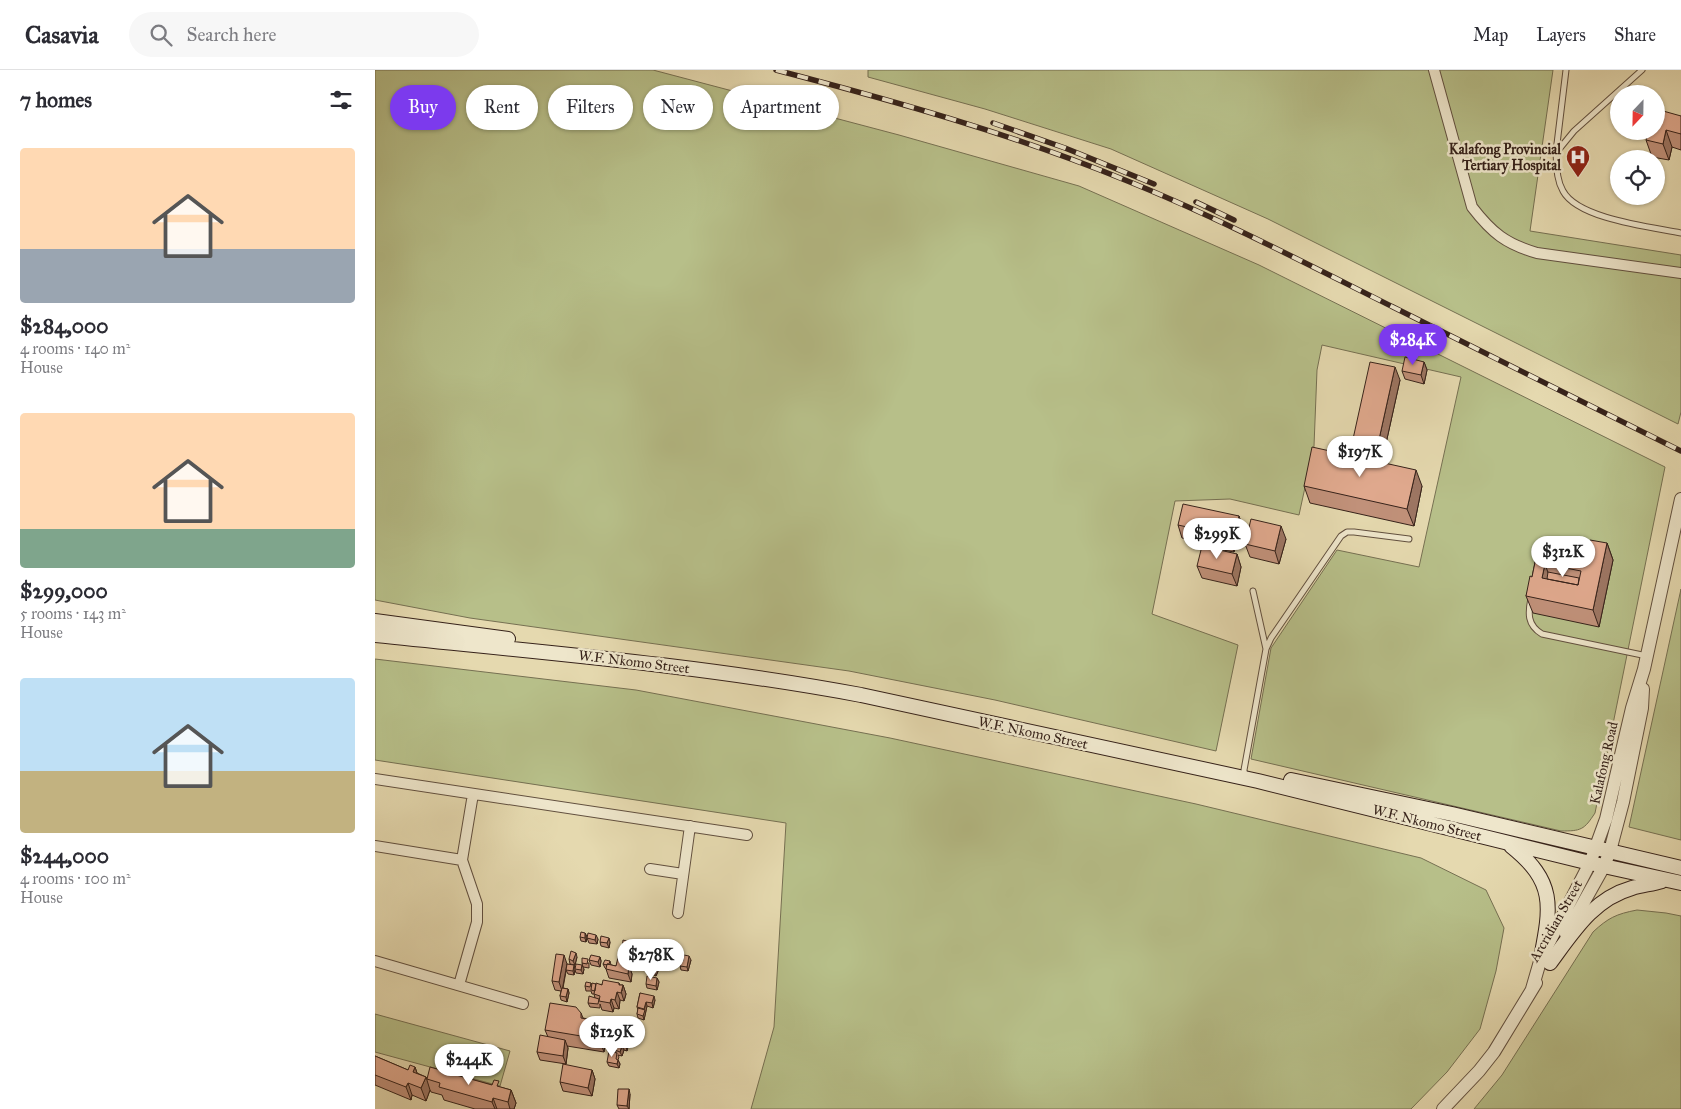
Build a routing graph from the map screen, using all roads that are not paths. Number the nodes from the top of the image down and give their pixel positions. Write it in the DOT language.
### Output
graph roads {
  1 [pos="1434,70"];
  2 [pos="1566,70"];
  3 [pos="1641,70"];
  4 [pos="1556,153"];
  5 [pos="1681,233"];
  6 [pos="1681,273"];
  7 [pos="1681,499"];
  8 [pos="1409,539"];
  9 [pos="1532,591"];
  10 [pos="1253,592"];
  11 [pos="375,621"];
  12 [pos="375,636"];
  13 [pos="1266,649"];
  14 [pos="1647,656"];
  15 [pos="1244,774"];
  16 [pos="375,779"];
  17 [pos="473,794"];
  18 [pos="689,826"];
  19 [pos="747,835"];
  20 [pos="1507,843"];
  21 [pos="375,846"];
  22 [pos="1603,849"];
  23 [pos="462,860"];
  24 [pos="1590,863"];
  25 [pos="1604,866"];
  26 [pos="1681,868"];
  27 [pos="650,869"];
  28 [pos="683,874"];
  29 [pos="1674,882"];
  30 [pos="677,914"];
  31 [pos="1546,960"];
  32 [pos="375,961"];
  33 [pos="459,985"];
  34 [pos="523,1004"];
  35 [pos="1443,1109"];
  1 -- 6 [label="street"];
  2 -- 4 [label="lane"];
  3 -- 4 [label="lane"];
  4 -- 5 [label="lane"];
  7 -- 14 [label="street, Kalafong Road"];
  8 -- 13 [label="lane"];
  9 -- 14 [label="lane"];
  10 -- 13 [label="lane"];
  11 -- 15 [label="main road, W.F. Nkomo Street"];
  12 -- 15 [label="main road, W.F. Nkomo Street"];
  13 -- 15 [label="lane"];
  14 -- 22 [label="street, Kalafong Road"];
  15 -- 20 [label="main road, W.F. Nkomo Street"];
  15 -- 22 [label="main road, W.F. Nkomo Street"];
  16 -- 17 [label="street"];
  17 -- 18 [label="street"];
  17 -- 23 [label="street"];
  18 -- 19 [label="street"];
  18 -- 28 [label="street"];
  20 -- 24 [label="main road, W.F. Nkomo Street"];
  20 -- 31 [label="main road"];
  21 -- 23 [label="street"];
  22 -- 24 [label="street, Kalafong Road"];
  22 -- 25 [label="street, Kalafong Road"];
  22 -- 26 [label="main road, W.F. Nkomo Street"];
  23 -- 33 [label="street"];
  24 -- 25 [label="main road, W.F. Nkomo Street"];
  24 -- 31 [label="street, Arcridian Street"];
  25 -- 29 [label="main road, W.F. Nkomo Street"];
  25 -- 31 [label="street, Arcridian Street"];
  27 -- 28 [label="street"];
  28 -- 30 [label="street"];
  29 -- 31 [label="main road"];
  31 -- 35 [label="street, Arcridian Street"];
  32 -- 33 [label="street"];
  33 -- 34 [label="street"];
}
